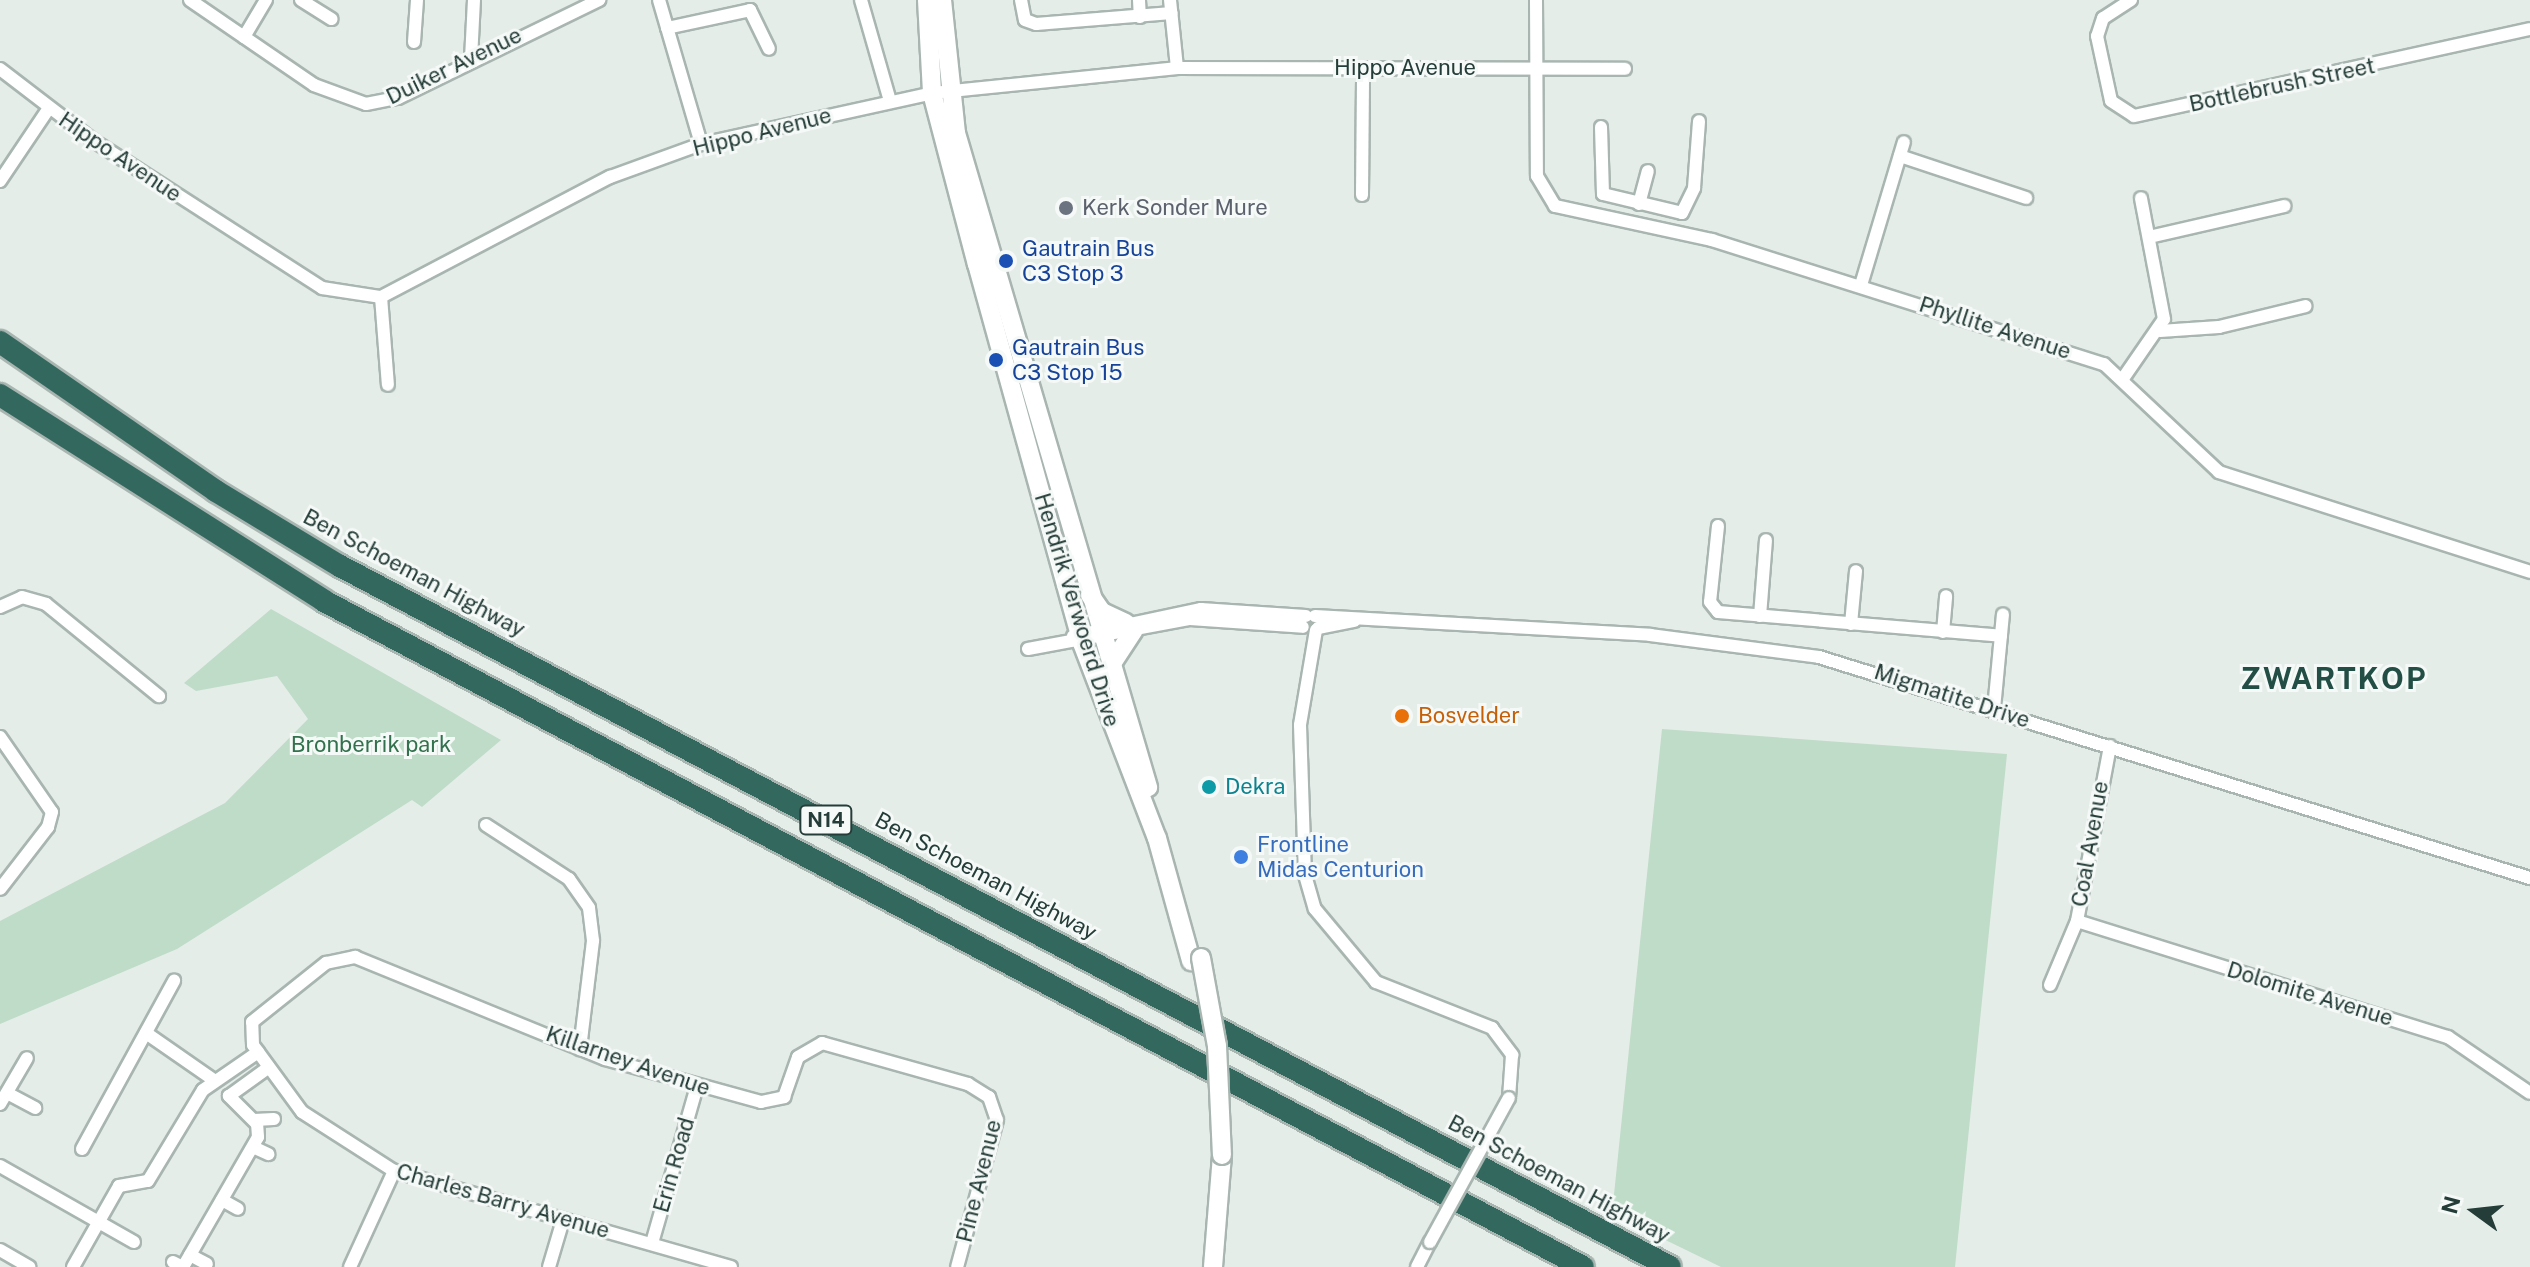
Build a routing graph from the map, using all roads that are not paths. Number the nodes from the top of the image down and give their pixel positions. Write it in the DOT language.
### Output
graph roads {
  1 [pos="190,0"];
  2 [pos="266,0"];
  3 [pos="301,0"];
  4 [pos="417,0"];
  5 [pos="474,0"];
  6 [pos="599,0"];
  7 [pos="659,0"];
  8 [pos="861,0"];
  9 [pos="927,0"];
  10 [pos="942,0"];
  11 [pos="1021,0"];
  12 [pos="1139,0"];
  13 [pos="1536,0"];
  14 [pos="2131,0"];
  15 [pos="1171,7"];
  16 [pos="1140,17"];
  17 [pos="332,19"];
  18 [pos="667,28"];
  19 [pos="2530,29"];
  20 [pos="244,37"];
  21 [pos="414,42"];
  22 [pos="769,49"];
  23 [pos="471,59"];
  24 [pos="1177,68"];
  25 [pos="1363,68"];
  26 [pos="0,69"];
  27 [pos="1625,69"];
  28 [pos="1534,70"];
  29 [pos="939,91"];
  30 [pos="890,101"];
  31 [pos="49,108"];
  32 [pos="1699,121"];
  33 [pos="1601,127"];
  34 [pos="1904,142"];
  35 [pos="701,144"];
  36 [pos="1900,156"];
  37 [pos="1648,171"];
  38 [pos="0,181"];
  39 [pos="1362,195"];
  40 [pos="2026,198"];
  41 [pos="2141,198"];
  42 [pos="1639,204"];
  43 [pos="2284,206"];
  44 [pos="1674,212"];
  45 [pos="1671,230"];
  46 [pos="2149,237"];
  47 [pos="1861,285"];
  48 [pos="381,297"];
  49 [pos="2306,306"];
  50 [pos="2160,331"];
  51 [pos="0,342"];
  52 [pos="2124,377"];
  53 [pos="388,385"];
  54 [pos="0,395"];
  55 [pos="1718,526"];
  56 [pos="1766,540"];
  57 [pos="1856,571"];
  58 [pos="2530,572"];
  59 [pos="1084,587"];
  60 [pos="1946,596"];
  61 [pos="0,607"];
  62 [pos="2003,614"];
  63 [pos="1760,616"];
  64 [pos="1310,624"];
  65 [pos="1851,624"];
  66 [pos="1130,626"];
  67 [pos="1943,632"];
  68 [pos="1089,636"];
  69 [pos="2001,636"];
  70 [pos="1028,649"];
  71 [pos="1109,668"];
  72 [pos="159,696"];
  73 [pos="1994,709"];
  74 [pos="1,740"];
  75 [pos="2110,746"];
  76 [pos="486,825"];
  77 [pos="2530,878"];
  78 [pos="0,889"];
  79 [pos="2077,921"];
  80 [pos="1196,959"];
  81 [pos="174,981"];
  82 [pos="2050,985"];
  83 [pos="254,1018"];
  84 [pos="146,1033"];
  85 [pos="580,1049"];
  86 [pos="258,1052"];
  87 [pos="27,1058"];
  88 [pos="269,1067"];
  89 [pos="697,1086"];
  90 [pos="218,1089"];
  91 [pos="2530,1093"];
  92 [pos="989,1097"];
  93 [pos="3,1099"];
  94 [pos="35,1108"];
  95 [pos="274,1119"];
  96 [pos="254,1120"];
  97 [pos="253,1147"];
  98 [pos="82,1149"];
  99 [pos="268,1154"];
  100 [pos="1218,1156"];
  101 [pos="0,1166"];
  102 [pos="394,1171"];
  103 [pos="222,1200"];
  104 [pos="238,1209"];
  105 [pos="563,1220"];
  106 [pos="98,1221"];
  107 [pos="134,1242"];
  108 [pos="652,1243"];
  109 [pos="0,1250"];
  110 [pos="190,1255"];
  111 [pos="173,1262"];
  112 [pos="207,1264"];
  113 [pos="29,1267"];
  114 [pos="73,1267"];
  115 [pos="350,1267"];
  116 [pos="549,1267"];
  117 [pos="731,1267"];
  118 [pos="957,1267"];
  119 [pos="1205,1267"];
  120 [pos="1213,1267"];
  121 [pos="1417,1267"];
  122 [pos="1583,1267"];
  123 [pos="1670,1267"];
  1 -- 20 [label="street, Duiker Avenue"];
  2 -- 20 [label="street"];
  3 -- 17 [label="street"];
  4 -- 21 [label="street"];
  5 -- 23 [label="street"];
  6 -- 23 [label="street, Duiker Avenue"];
  7 -- 18 [label="street"];
  8 -- 30 [label="street"];
  9 -- 29 [label="main road, Hendrik Verwoerd Drive"];
  10 -- 29 [label="main road, Hendrik Verwoerd Drive"];
  11 -- 16 [label="street"];
  12 -- 16 [label="street"];
  13 -- 28 [label="street, Phyllite Avenue"];
  14 -- 19 [label="street, Bottlebrush Street"];
  15 -- 16 [label="street"];
  15 -- 24 [label="street"];
  18 -- 22 [label="street"];
  18 -- 35 [label="street"];
  20 -- 23 [label="street, Duiker Avenue"];
  24 -- 25 [label="street, Hippo Avenue"];
  24 -- 29 [label="street, Hippo Avenue"];
  25 -- 28 [label="street, Hippo Avenue"];
  25 -- 39 [label="street"];
  26 -- 31 [label="street, Hippo Avenue"];
  27 -- 28 [label="street, Hippo Avenue"];
  28 -- 45 [label="street, Phyllite Avenue"];
  29 -- 30 [label="street, Hippo Avenue"];
  29 -- 59 [label="main road, Hendrik Verwoerd Drive"];
  29 -- 68 [label="main road, Hendrik Verwoerd Drive"];
  30 -- 35 [label="street, Hippo Avenue"];
  31 -- 38 [label="street"];
  31 -- 48 [label="street, Hippo Avenue"];
  32 -- 44 [label="street"];
  33 -- 42 [label="street"];
  34 -- 36 [label="street"];
  35 -- 48 [label="street, Hippo Avenue"];
  36 -- 40 [label="street"];
  36 -- 47 [label="street"];
  37 -- 42 [label="street"];
  41 -- 46 [label="street"];
  42 -- 44 [label="street"];
  43 -- 46 [label="street"];
  44 -- 45 [label="street"];
  45 -- 47 [label="street, Phyllite Avenue"];
  46 -- 50 [label="street"];
  47 -- 52 [label="street, Phyllite Avenue"];
  48 -- 53 [label="street"];
  49 -- 50 [label="street"];
  50 -- 52 [label="street"];
  51 -- 123 [label="highway, Ben Schoeman Highway / N14"];
  52 -- 58 [label="street, Phyllite Avenue"];
  54 -- 122 [label="highway, N14"];
  55 -- 63 [label="street"];
  56 -- 63 [label="street"];
  57 -- 65 [label="street"];
  59 -- 66 [label="main road"];
  59 -- 68 [label="main road, Hendrik Verwoerd Drive"];
  60 -- 67 [label="street"];
  61 -- 72 [label="street"];
  62 -- 69 [label="street"];
  63 -- 65 [label="street"];
  64 -- 66 [label="street, Migmatite Drive"];
  64 -- 73 [label="street, Migmatite Drive"];
  64 -- 121 [label="street, bridge"];
  65 -- 67 [label="street"];
  66 -- 68 [label="street, Migmatite Drive"];
  66 -- 71 [label="main road"];
  67 -- 69 [label="street"];
  68 -- 70 [label="street, Migmatite Drive"];
  68 -- 71 [label="main road, Hendrik Verwoerd Drive"];
  68 -- 80 [label="main road, Hendrik Verwoerd Drive"];
  69 -- 73 [label="street"];
  71 -- 80 [label="main road, Hendrik Verwoerd Drive"];
  73 -- 75 [label="street, Migmatite Drive"];
  74 -- 78 [label="street"];
  75 -- 77 [label="street, Migmatite Drive"];
  75 -- 79 [label="street, Coal Avenue"];
  76 -- 85 [label="street"];
  79 -- 82 [label="street, Coal Avenue"];
  79 -- 91 [label="street, Dolomite Avenue"];
  80 -- 100 [label="main road, Hendrik Verwoerd Drive, bridge"];
  81 -- 84 [label="street"];
  83 -- 85 [label="street, Killarney Avenue"];
  83 -- 86 [label="street, Charles Barry Avenue"];
  84 -- 90 [label="street"];
  84 -- 98 [label="street"];
  85 -- 89 [label="street, Killarney Avenue"];
  86 -- 88 [label="street, Charles Barry Avenue"];
  86 -- 90 [label="street"];
  87 -- 93 [label="street"];
  88 -- 90 [label="street"];
  88 -- 102 [label="street, Charles Barry Avenue"];
  89 -- 92 [label="street, Killarney Avenue"];
  89 -- 108 [label="street, Erin Road"];
  90 -- 96 [label="street"];
  90 -- 106 [label="street"];
  92 -- 118 [label="street, Pine Avenue"];
  93 -- 94 [label="street"];
  95 -- 96 [label="street"];
  96 -- 97 [label="street"];
  97 -- 99 [label="street"];
  97 -- 103 [label="street"];
  100 -- 119 [label="main road, Hendrik Verwoerd Drive"];
  100 -- 120 [label="main road, Hendrik Verwoerd Drive"];
  101 -- 106 [label="street"];
  102 -- 105 [label="street, Charles Barry Avenue"];
  102 -- 115 [label="street"];
  103 -- 104 [label="street"];
  103 -- 110 [label="street"];
  105 -- 108 [label="street, Charles Barry Avenue"];
  105 -- 116 [label="street"];
  106 -- 107 [label="street"];
  106 -- 114 [label="street"];
  108 -- 117 [label="street, Charles Barry Avenue"];
  109 -- 113 [label="street"];
  110 -- 111 [label="street"];
  110 -- 112 [label="street"];
}
